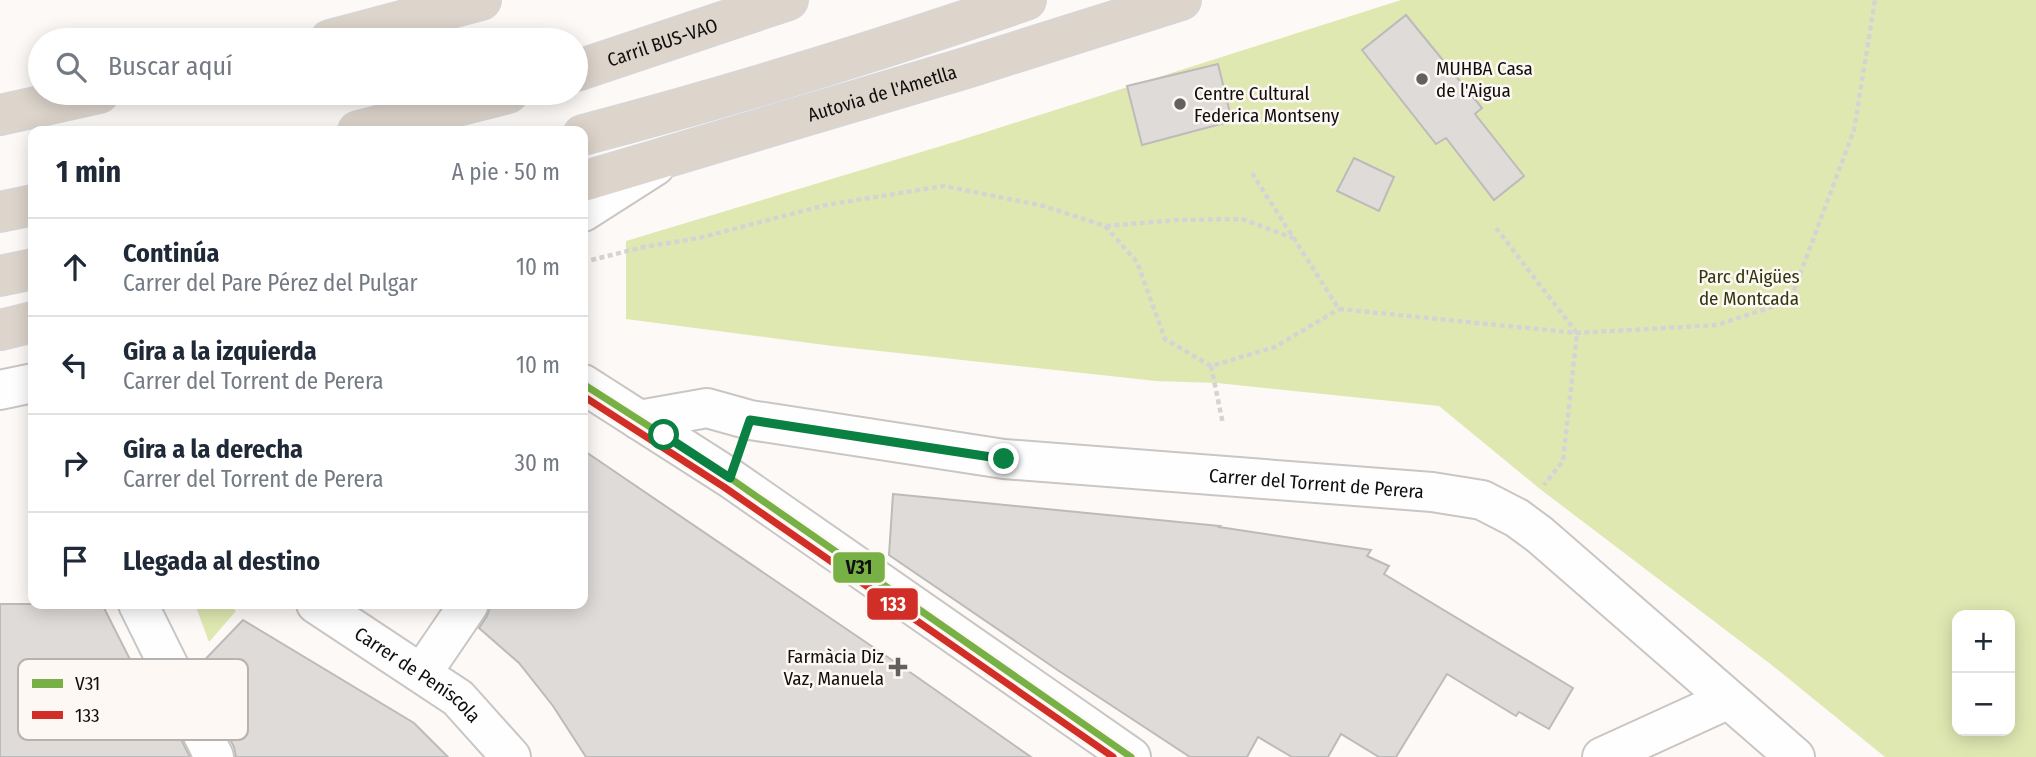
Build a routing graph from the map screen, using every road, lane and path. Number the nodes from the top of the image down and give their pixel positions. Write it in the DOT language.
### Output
graph roads {
  1 [pos="481,0"];
  2 [pos="788,0"];
  3 [pos="1026,0"];
  4 [pos="1181,0"];
  5 [pos="1875,0"];
  6 [pos="375,28"];
  7 [pos="588,67"];
  8 [pos="45,105"];
  9 [pos="461,105"];
  10 [pos="0,115"];
  11 [pos="378,126"];
  12 [pos="588,134"];
  13 [pos="669,158"];
  14 [pos="1252,173"];
  15 [pos="588,181"];
  16 [pos="28,206"];
  17 [pos="588,209"];
  18 [pos="0,212"];
  19 [pos="1105,226"];
  20 [pos="1496,228"];
  21 [pos="1294,238"];
  22 [pos="588,261"];
  23 [pos="28,270"];
  24 [pos="0,276"];
  25 [pos="1339,309"];
  26 [pos="28,323"];
  27 [pos="0,330"];
  28 [pos="1577,333"];
  29 [pos="1212,366"];
  30 [pos="588,387"];
  31 [pos="639,420"];
  32 [pos="750,420"];
  33 [pos="1223,424"];
  34 [pos="730,478"];
  35 [pos="1517,518"];
  36 [pos="140,609"];
  37 [pos="324,609"];
  38 [pos="466,609"];
  39 [pos="165,659"];
  40 [pos="422,673"];
  41 [pos="1727,700"];
  42 [pos="206,740"];
  43 [pos="214,757"];
  44 [pos="512,757"];
  45 [pos="1131,757"];
  46 [pos="1602,757"];
  47 [pos="1795,757"];
  1 -- 6 [label="highway"];
  2 -- 7 [label="highway, Carril BUS-VAO"];
  3 -- 12 [label="highway"];
  4 -- 13 [label="highway, Autovia de l'Ametlla"];
  5 -- 28 [label="path"];
  8 -- 10 [label="highway"];
  9 -- 11 [label="highway"];
  13 -- 15 [label="highway, Autovia de l'Ametlla"];
  13 -- 17 [label="street"];
  14 -- 21 [label="path"];
  16 -- 18 [label="highway"];
  19 -- 21 [label="path"];
  19 -- 22 [label="path"];
  19 -- 29 [label="path"];
  20 -- 28 [label="path"];
  21 -- 25 [label="path"];
  23 -- 24 [label="highway"];
  25 -- 28 [label="path"];
  25 -- 29 [label="path"];
  26 -- 27 [label="highway"];
  28 -- 35 [label="path"];
  29 -- 33 [label="path"];
  30 -- 31 [label="street"];
  31 -- 32 [label="street, Carrer del Torrent de Perera"];
  31 -- 34 [label="street"];
  32 -- 34 [label="street"];
  32 -- 35 [label="street, Carrer del Torrent de Perera"];
  34 -- 45 [label="street"];
  35 -- 41 [label="street, Carrer del Torrent de Perera"];
  36 -- 39 [label="street"];
  37 -- 40 [label="street, Carrer de Peníscola"];
  38 -- 40 [label="street"];
  40 -- 44 [label="street, Carrer de Peníscola"];
  41 -- 46 [label="street"];
  41 -- 47 [label="street, Carrer del Torrent de Perera"];
  42 -- 43 [label="street"];
}
